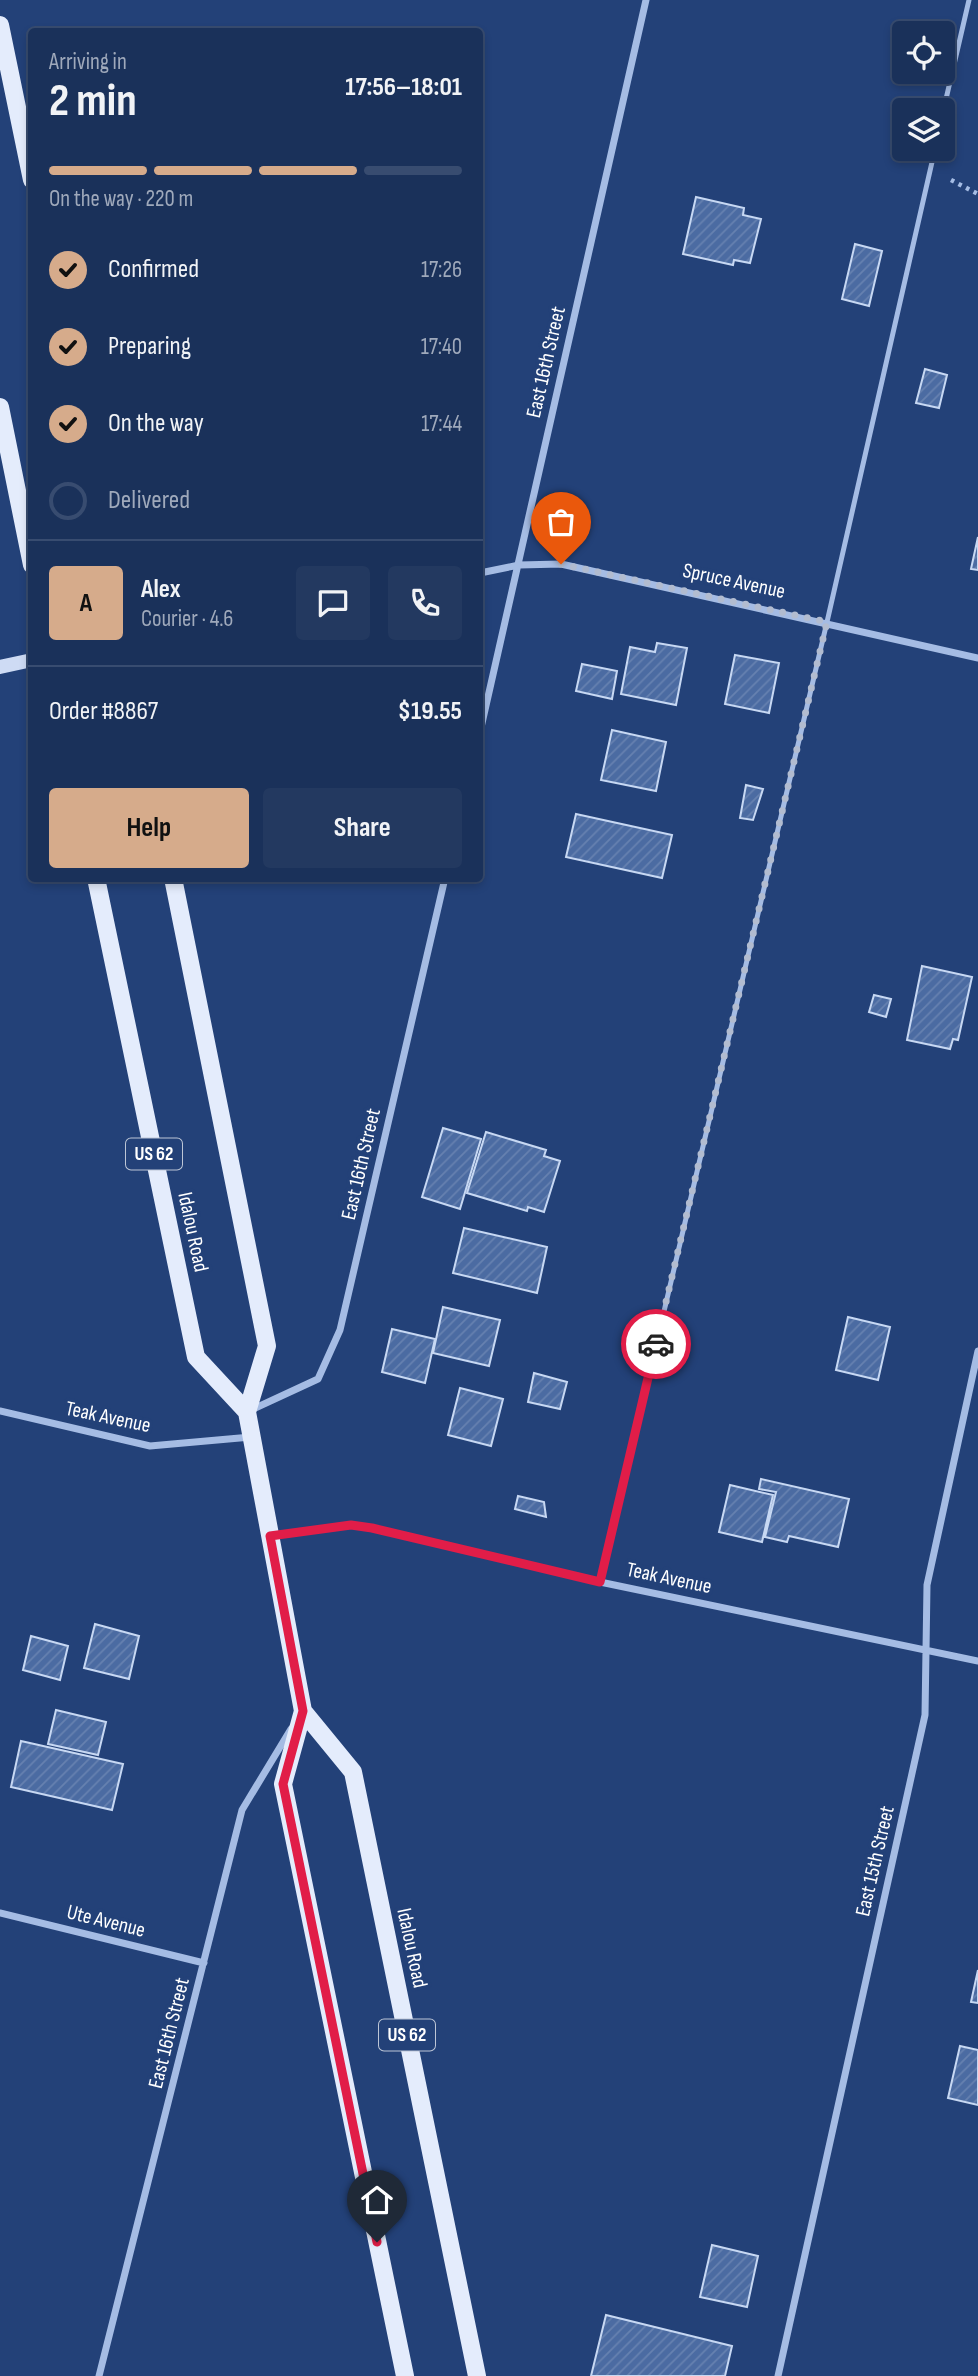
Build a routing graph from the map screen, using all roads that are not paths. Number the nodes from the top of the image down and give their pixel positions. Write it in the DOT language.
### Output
graph roads {
  1 [pos="646,0"];
  2 [pos="969,0"];
  3 [pos="0,25"];
  4 [pos="946,98"];
  5 [pos="28,161"];
  6 [pos="932,161"];
  7 [pos="0,407"];
  8 [pos="28,545"];
  9 [pos="519,565"];
  10 [pos="483,572"];
  11 [pos="827,622"];
  12 [pos="978,658"];
  13 [pos="28,661"];
  14 [pos="0,667"];
  15 [pos="483,719"];
  16 [pos="97,882"];
  17 [pos="174,882"];
  18 [pos="444,882"];
  19 [pos="978,1351"];
  20 [pos="0,1411"];
  21 [pos="247,1412"];
  22 [pos="251,1437"];
  23 [pos="270,1536"];
  24 [pos="600,1582"];
  25 [pos="927,1649"];
  26 [pos="978,1661"];
  27 [pos="303,1711"];
  28 [pos="0,1913"];
  29 [pos="204,1963"];
  30 [pos="99,2376"];
  31 [pos="405,2376"];
  32 [pos="477,2376"];
  33 [pos="778,2376"];
  1 -- 9 [label="street, East 16th Street"];
  2 -- 4 [label="lane"];
  3 -- 5 [label="main road"];
  6 -- 11 [label="lane"];
  7 -- 8 [label="main road"];
  9 -- 10 [label="street, Spruce Avenue"];
  9 -- 11 [label="street, Spruce Avenue"];
  9 -- 15 [label="street, East 16th Street"];
  11 -- 12 [label="street, Spruce Avenue"];
  11 -- 24 [label="lane"];
  13 -- 14 [label="main road"];
  16 -- 21 [label="main road, Idalou Road / US 62"];
  17 -- 21 [label="main road, Idalou Road / US 62"];
  18 -- 21 [label="street, East 16th Street"];
  19 -- 25 [label="street, East 15th Street"];
  20 -- 22 [label="street, Teak Avenue"];
  21 -- 22 [label="main road, Idalou Road / US 62"];
  22 -- 23 [label="main road, Idalou Road / US 62"];
  23 -- 24 [label="street, Teak Avenue"];
  23 -- 27 [label="main road, Idalou Road / US 62"];
  24 -- 25 [label="street, Teak Avenue"];
  25 -- 26 [label="street, Teak Avenue"];
  25 -- 33 [label="street, East 15th Street"];
  27 -- 29 [label="street, East 16th Street"];
  27 -- 31 [label="main road, Idalou Road / US 62"];
  27 -- 32 [label="main road, Idalou Road / US 62"];
  28 -- 29 [label="street, Ute Avenue"];
  29 -- 30 [label="street, East 16th Street"];
}
